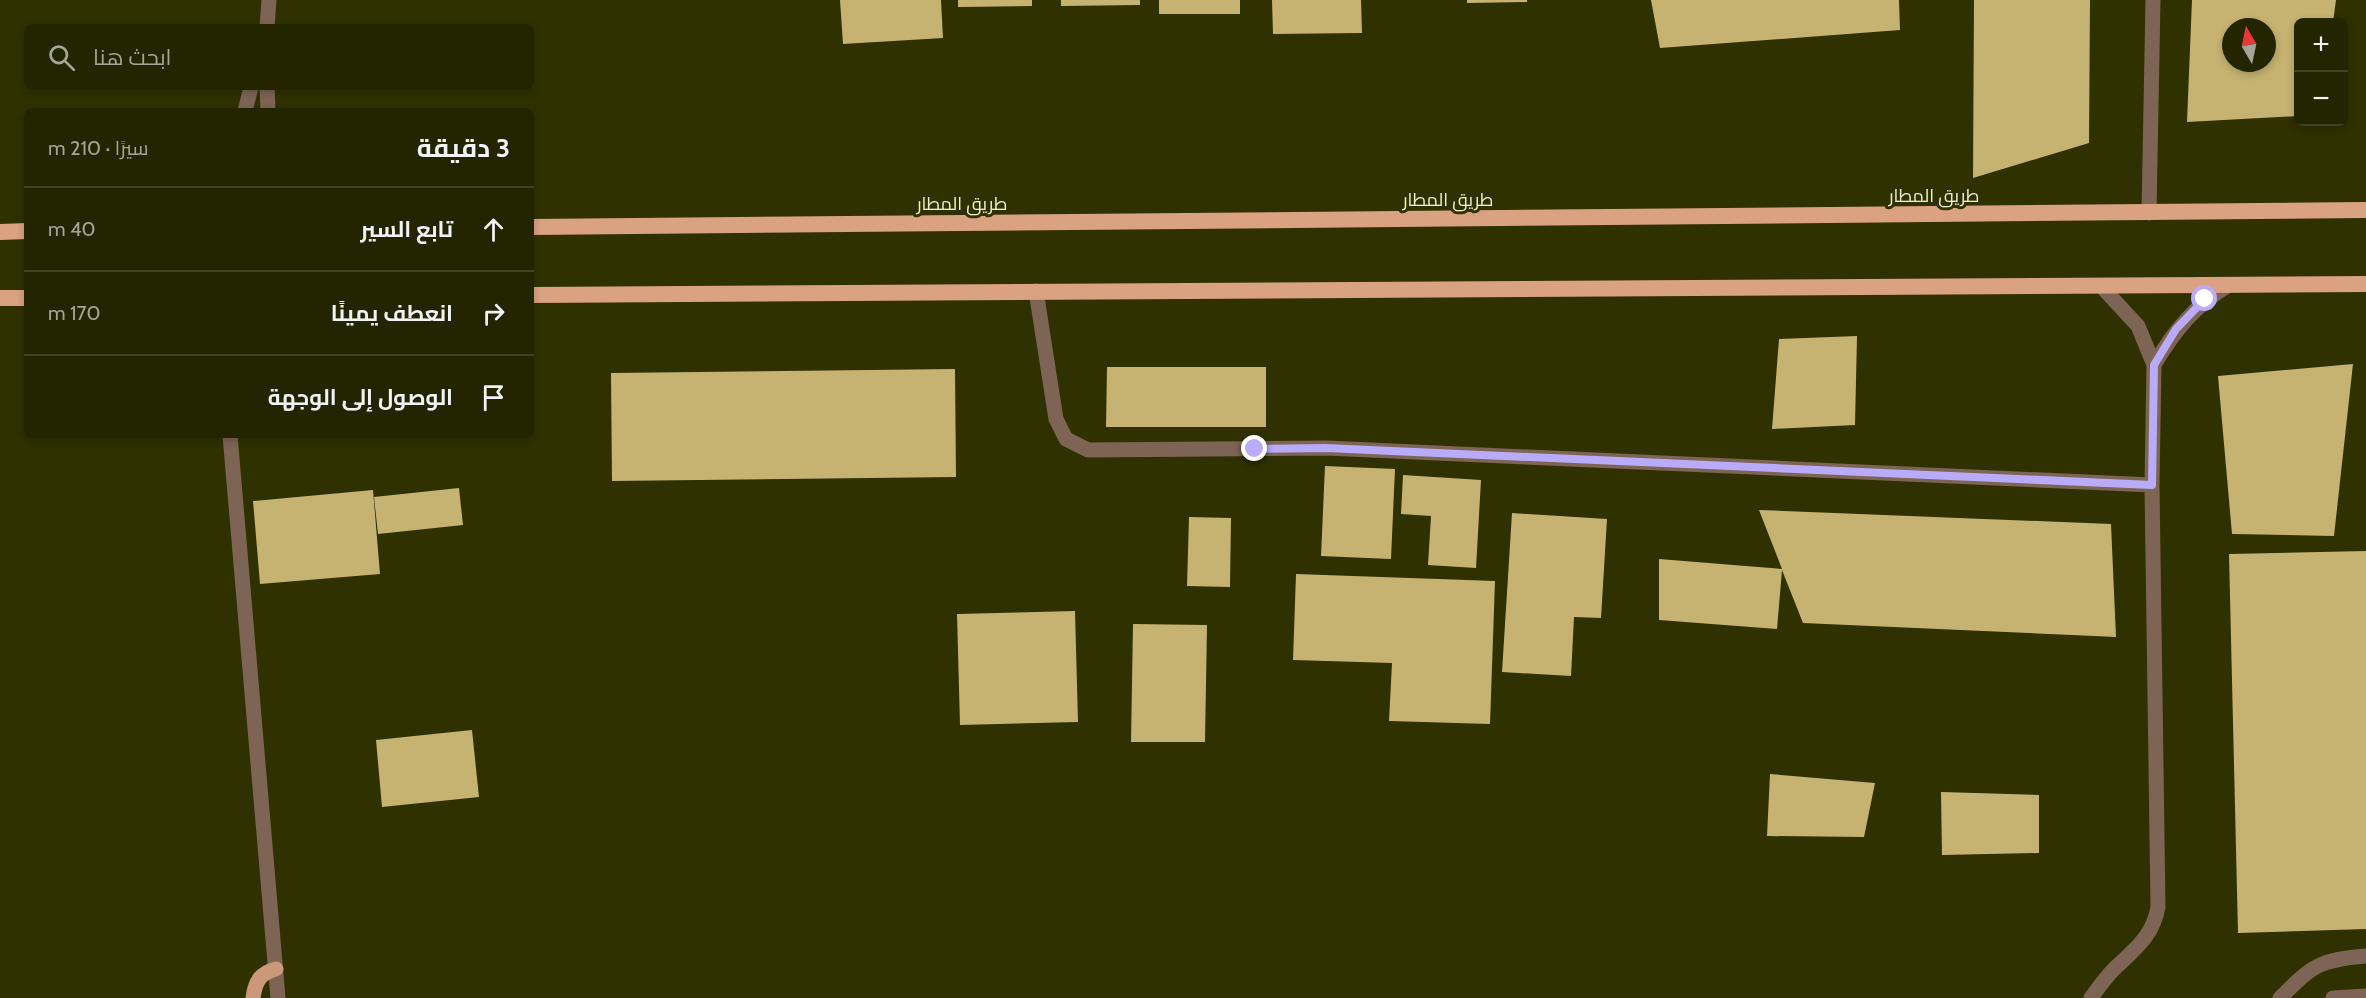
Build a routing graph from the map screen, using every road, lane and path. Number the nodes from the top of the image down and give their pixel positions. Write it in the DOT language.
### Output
graph roads {
  1 [pos="269,0"];
  2 [pos="2153,0"];
  3 [pos="267,24"];
  4 [pos="250,90"];
  5 [pos="267,90"];
  6 [pos="246,108"];
  7 [pos="268,108"];
  8 [pos="2366,210"];
  9 [pos="2149,213"];
  10 [pos="534,227"];
  11 [pos="24,229"];
  12 [pos="3,232"];
  13 [pos="2366,284"];
  14 [pos="2229,285"];
  15 [pos="2101,286"];
  16 [pos="1036,291"];
  17 [pos="534,295"];
  18 [pos="0,298"];
  19 [pos="24,298"];
  20 [pos="2154,365"];
  21 [pos="230,438"];
  22 [pos="2152,485"];
  23 [pos="2366,956"];
  24 [pos="276,969"];
  25 [pos="2366,996"];
  26 [pos="253,998"];
  27 [pos="278,998"];
  28 [pos="2091,998"];
  29 [pos="2280,998"];
  30 [pos="2333,998"];
  1 -- 3 [label="street"];
  2 -- 9 [label="street"];
  4 -- 6 [label="street"];
  5 -- 7 [label="street"];
  8 -- 9 [label="highway, طريق المطار"];
  9 -- 10 [label="highway, طريق المطار"];
  11 -- 12 [label="highway"];
  13 -- 14 [label="highway"];
  14 -- 15 [label="highway"];
  14 -- 20 [label="street"];
  15 -- 16 [label="highway"];
  15 -- 20 [label="street"];
  16 -- 17 [label="highway"];
  16 -- 22 [label="street"];
  18 -- 19 [label="highway"];
  20 -- 22 [label="street"];
  21 -- 24 [label="street"];
  22 -- 28 [label="street"];
  23 -- 29 [label="street"];
  24 -- 26 [label="main road"];
  24 -- 27 [label="street"];
  25 -- 30 [label="street"];
}
